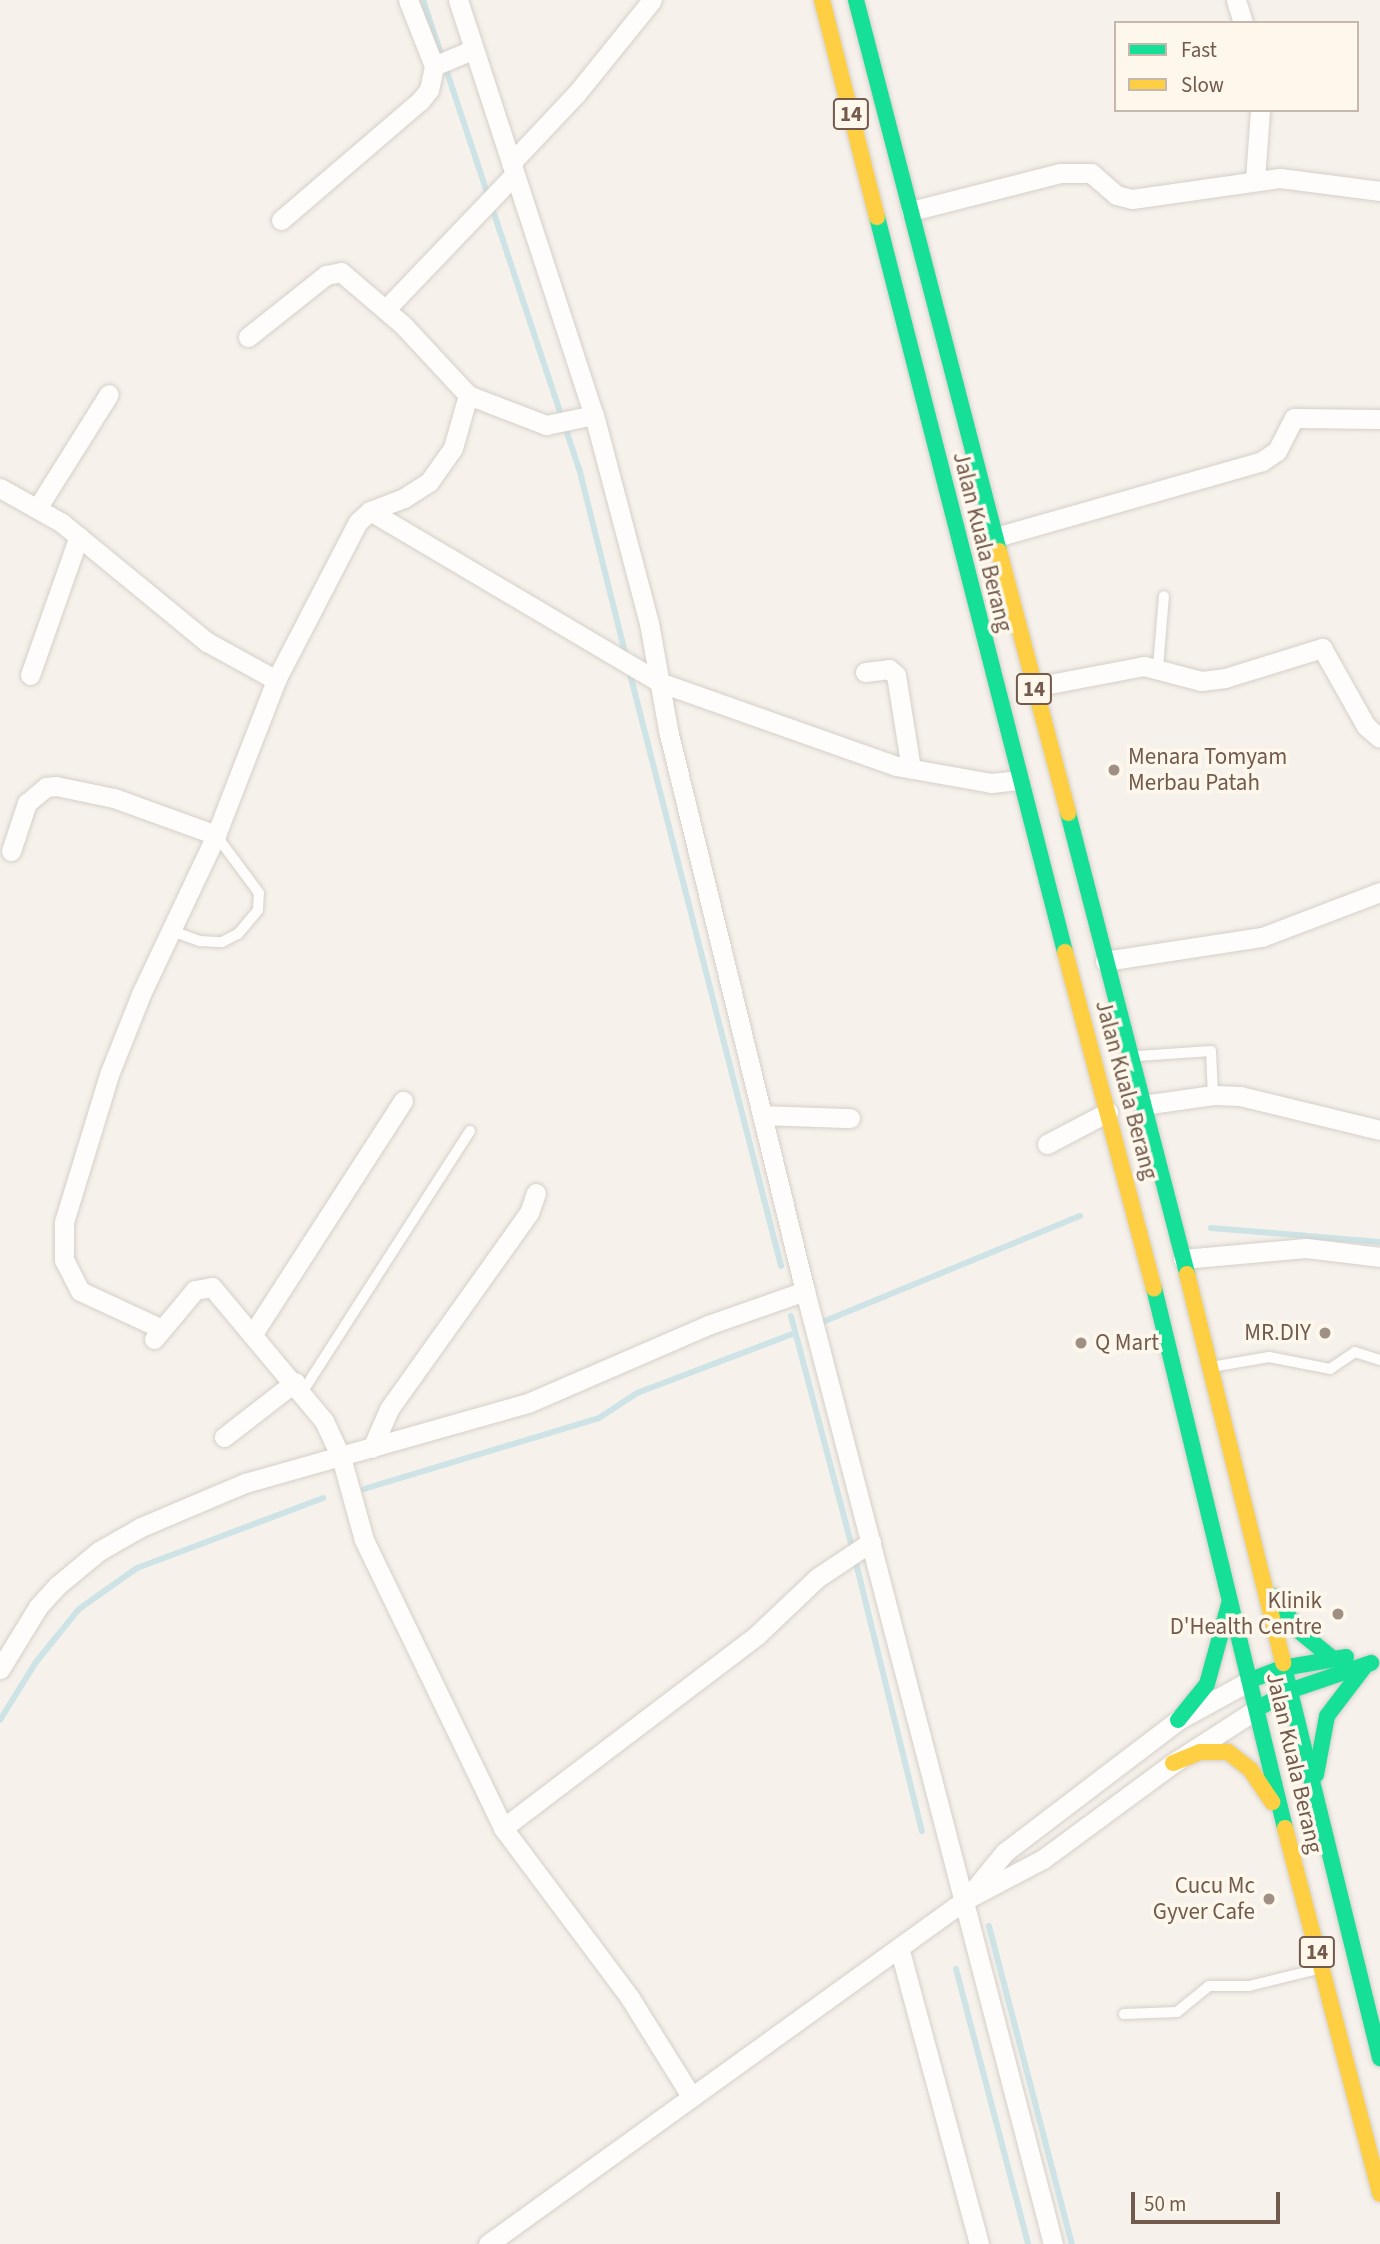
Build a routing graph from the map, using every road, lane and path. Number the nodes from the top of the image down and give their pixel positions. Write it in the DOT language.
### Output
graph roads {
  1 [pos="408,0"];
  2 [pos="458,0"];
  3 [pos="652,0"];
  4 [pos="822,0"];
  5 [pos="856,0"];
  6 [pos="1236,0"];
  7 [pos="1242,21"];
  8 [pos="468,51"];
  9 [pos="437,64"];
  10 [pos="1260,112"];
  11 [pos="509,176"];
  12 [pos="902,177"];
  13 [pos="1255,180"];
  14 [pos="1380,191"];
  15 [pos="911,211"];
  16 [pos="281,220"];
  17 [pos="880,228"];
  18 [pos="386,309"];
  19 [pos="248,337"];
  20 [pos="109,394"];
  21 [pos="468,395"];
  22 [pos="588,417"];
  23 [pos="1380,419"];
  24 [pos="0,488"];
  25 [pos="38,507"];
  26 [pos="370,511"];
  27 [pos="79,536"];
  28 [pos="996,537"];
  29 [pos="1164,596"];
  30 [pos="1158,667"];
  31 [pos="865,672"];
  32 [pos="30,675"];
  33 [pos="654,679"];
  34 [pos="276,680"];
  35 [pos="1034,687"];
  36 [pos="1380,738"];
  37 [pos="911,769"];
  38 [pos="1019,780"];
  39 [pos="216,835"];
  40 [pos="11,851"];
  41 [pos="1380,892"];
  42 [pos="172,931"];
  43 [pos="1105,961"];
  44 [pos="1130,1056"];
  45 [pos="1213,1095"];
  46 [pos="403,1101"];
  47 [pos="1143,1105"];
  48 [pos="1108,1112"];
  49 [pos="761,1115"];
  50 [pos="850,1118"];
  51 [pos="1380,1130"];
  52 [pos="470,1131"];
  53 [pos="1047,1144"];
  54 [pos="537,1193"];
  55 [pos="1380,1257"];
  56 [pos="1183,1259"];
  57 [pos="805,1291"];
  58 [pos="254,1332"];
  59 [pos="1380,1360"];
  60 [pos="1209,1367"];
  61 [pos="299,1387"];
  62 [pos="224,1437"];
  63 [pos="372,1448"];
  64 [pos="341,1457"];
  65 [pos="871,1542"];
  66 [pos="1260,1564"];
  67 [pos="1231,1598"];
  68 [pos="1380,1657"];
  69 [pos="1332,1658"];
  70 [pos="1365,1666"];
  71 [pos="1283,1668"];
  72 [pos="0,1669"];
  73 [pos="1251,1680"];
  74 [pos="1289,1691"];
  75 [pos="1257,1709"];
  76 [pos="1178,1720"];
  77 [pos="1173,1763"];
  78 [pos="1316,1796"];
  79 [pos="1283,1821"];
  80 [pos="503,1828"];
  81 [pos="965,1900"];
  82 [pos="900,1951"];
  83 [pos="1322,1968"];
  84 [pos="1124,2014"];
  85 [pos="1380,2058"];
  86 [pos="691,2096"];
  87 [pos="1380,2194"];
  88 [pos="488,2244"];
  89 [pos="979,2244"];
  90 [pos="1053,2244"];
  1 -- 9 [label="street"];
  2 -- 8 [label="street"];
  3 -- 11 [label="street"];
  4 -- 17 [label="main road, Jalan Kuala Berang / 14"];
  5 -- 12 [label="main road, Jalan Kuala Berang / 14"];
  6 -- 7 [label="street"];
  8 -- 9 [label="street"];
  8 -- 11 [label="street"];
  9 -- 16 [label="street"];
  10 -- 13 [label="street"];
  11 -- 18 [label="street"];
  11 -- 22 [label="street"];
  12 -- 15 [label="main road, Jalan Kuala Berang / 14"];
  12 -- 17 [label="main road"];
  13 -- 14 [label="street"];
  13 -- 15 [label="street"];
  15 -- 28 [label="main road, Jalan Kuala Berang / 14"];
  17 -- 38 [label="main road, Jalan Kuala Berang / 14"];
  18 -- 19 [label="street"];
  18 -- 21 [label="street"];
  20 -- 25 [label="street"];
  21 -- 22 [label="street"];
  21 -- 26 [label="street"];
  22 -- 33 [label="street"];
  23 -- 28 [label="street"];
  24 -- 25 [label="street"];
  25 -- 27 [label="street"];
  26 -- 33 [label="street"];
  26 -- 34 [label="street"];
  27 -- 32 [label="street"];
  27 -- 34 [label="street"];
  28 -- 35 [label="main road, Jalan Kuala Berang / 14"];
  29 -- 30 [label="lane"];
  30 -- 35 [label="street"];
  30 -- 36 [label="street"];
  31 -- 37 [label="street"];
  33 -- 37 [label="street"];
  33 -- 49 [label="street"];
  34 -- 39 [label="street"];
  35 -- 43 [label="main road, Jalan Kuala Berang / 14"];
  37 -- 38 [label="street"];
  38 -- 48 [label="main road, Jalan Kuala Berang / 14"];
  39 -- 40 [label="street"];
  39 -- 42 [label="street"];
  39 -- 42 [label="lane"];
  41 -- 43 [label="street"];
  42 -- 58 [label="street"];
  43 -- 44 [label="main road, Jalan Kuala Berang / 14"];
  44 -- 45 [label="lane"];
  44 -- 47 [label="main road, Jalan Kuala Berang / 14"];
  45 -- 47 [label="street"];
  45 -- 51 [label="street"];
  46 -- 58 [label="street"];
  47 -- 56 [label="main road, Jalan Kuala Berang / 14"];
  48 -- 53 [label="street"];
  48 -- 67 [label="main road, Jalan Kuala Berang / 14"];
  49 -- 50 [label="street"];
  49 -- 57 [label="street"];
  52 -- 61 [label="lane"];
  54 -- 63 [label="street"];
  55 -- 56 [label="street"];
  56 -- 60 [label="main road, Jalan Kuala Berang / 14"];
  57 -- 63 [label="street"];
  57 -- 65 [label="street"];
  58 -- 61 [label="street"];
  59 -- 60 [label="lane"];
  60 -- 66 [label="main road, Jalan Kuala Berang / 14"];
  61 -- 62 [label="street"];
  61 -- 64 [label="street"];
  63 -- 64 [label="street"];
  64 -- 72 [label="street"];
  64 -- 80 [label="street"];
  65 -- 80 [label="street"];
  65 -- 81 [label="street"];
  66 -- 69 [label="main road"];
  66 -- 71 [label="main road, Jalan Kuala Berang / 14"];
  67 -- 73 [label="main road, Jalan Kuala Berang / 14"];
  67 -- 76 [label="main road"];
  68 -- 69 [label="main road"];
  68 -- 70 [label="main road"];
  69 -- 71 [label="main road"];
  70 -- 74 [label="main road"];
  70 -- 78 [label="main road"];
  71 -- 73 [label="main road"];
  71 -- 74 [label="main road, Jalan Kuala Berang / 14"];
  73 -- 75 [label="main road, Jalan Kuala Berang / 14"];
  73 -- 76 [label="street"];
  74 -- 75 [label="main road"];
  74 -- 78 [label="main road, Jalan Kuala Berang / 14"];
  75 -- 77 [label="street"];
  75 -- 79 [label="main road, Jalan Kuala Berang / 14"];
  76 -- 81 [label="street"];
  77 -- 79 [label="main road"];
  77 -- 81 [label="street"];
  78 -- 85 [label="main road, Jalan Kuala Berang / 14"];
  79 -- 83 [label="main road, Jalan Kuala Berang / 14"];
  80 -- 86 [label="street"];
  81 -- 82 [label="street"];
  81 -- 90 [label="street"];
  82 -- 86 [label="street"];
  82 -- 89 [label="street"];
  83 -- 84 [label="lane"];
  83 -- 87 [label="main road, Jalan Kuala Berang / 14"];
  86 -- 88 [label="street"];
}
